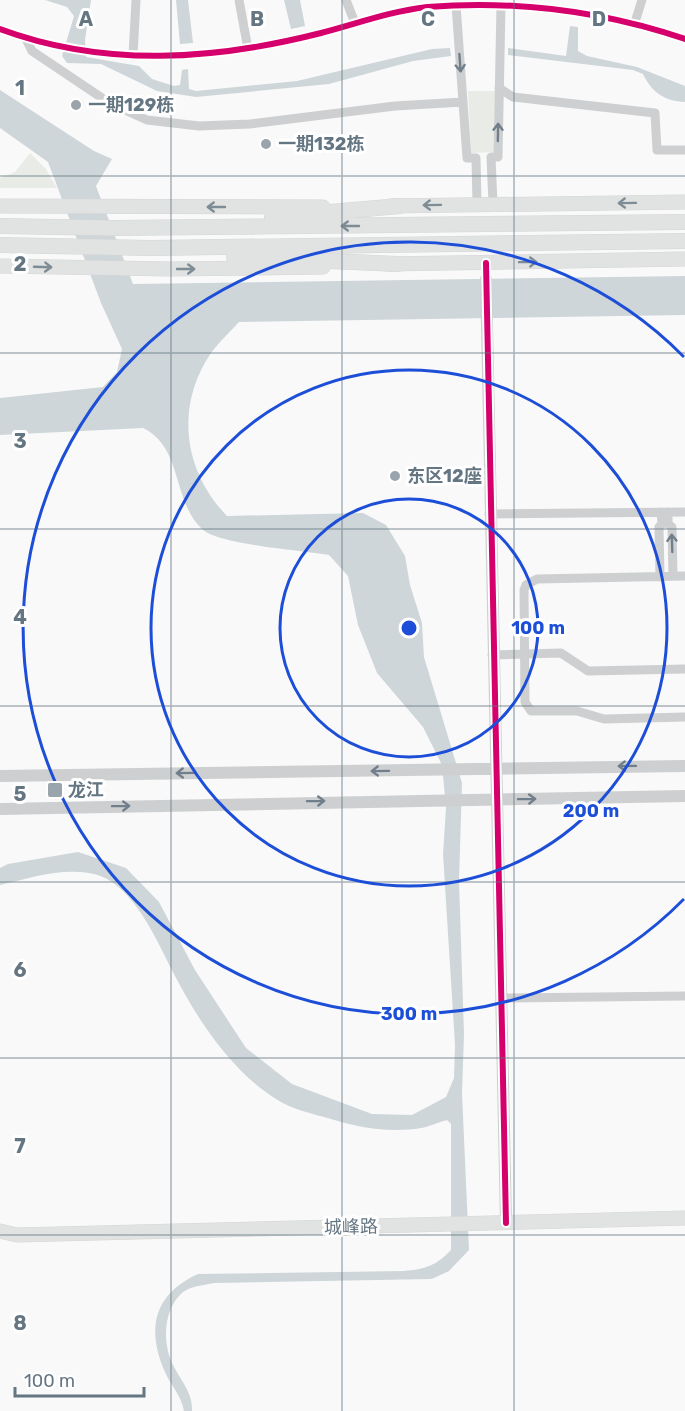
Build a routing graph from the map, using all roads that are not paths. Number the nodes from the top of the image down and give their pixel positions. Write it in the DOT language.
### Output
graph roads {
  1 [pos="136,0"];
  2 [pos="239,0"];
  3 [pos="346,0"];
  4 [pos="642,0"];
  5 [pos="456,5"];
  6 [pos="501,5"];
  7 [pos="635,22"];
  8 [pos="355,23"];
  9 [pos="0,29"];
  10 [pos="25,37"];
  11 [pos="685,39"];
  12 [pos="248,49"];
  13 [pos="134,56"];
  14 [pos="499,88"];
  15 [pos="463,102"];
  16 [pos="685,150"];
  17 [pos="685,202"];
  18 [pos="493,204"];
  19 [pos="477,205"];
  20 [pos="0,206"];
  21 [pos="400,206"];
  22 [pos="685,222"];
  23 [pos="0,226"];
  24 [pos="113,228"];
  25 [pos="685,241"];
  26 [pos="0,245"];
  27 [pos="157,248"];
  28 [pos="685,259"];
  29 [pos="486,263"];
  30 [pos="398,264"];
  31 [pos="0,266"];
  32 [pos="486,279"];
  33 [pos="664,512"];
  34 [pos="685,512"];
  35 [pos="489,514"];
  36 [pos="673,576"];
  37 [pos="685,576"];
  38 [pos="660,577"];
  39 [pos="492,654"];
  40 [pos="525,654"];
  41 [pos="685,669"];
  42 [pos="685,717"];
  43 [pos="685,766"];
  44 [pos="496,768"];
  45 [pos="0,776"];
  46 [pos="685,796"];
  47 [pos="497,799"];
  48 [pos="0,809"];
  49 [pos="685,996"];
  50 [pos="502,998"];
  51 [pos="685,1218"];
  52 [pos="506,1222"];
  53 [pos="0,1231"];
  54 [pos="17,1235"];
  55 [pos="0,1242"];
  1 -- 13 [label="street"];
  2 -- 12 [label="street"];
  3 -- 8 [label="street"];
  4 -- 7 [label="street"];
  5 -- 6 [label="street"];
  5 -- 8 [label="street"];
  5 -- 15 [label="street, one-way"];
  6 -- 7 [label="street"];
  6 -- 14 [label="street"];
  7 -- 11 [label="street"];
  8 -- 12 [label="street"];
  9 -- 10 [label="street"];
  10 -- 13 [label="street"];
  10 -- 15 [label="street"];
  12 -- 13 [label="street"];
  14 -- 16 [label="street"];
  18 -- 14 [label="street, one-way"];
  15 -- 19 [label="street"];
  17 -- 18 [label="main road, one-way"];
  18 -- 19 [label="main road"];
  19 -- 21 [label="main road, one-way"];
  21 -- 20 [label="main road, one-way"];
  21 -- 24 [label="highway"];
  22 -- 24 [label="highway, one-way"];
  23 -- 24 [label="highway"];
  25 -- 27 [label="highway"];
  26 -- 27 [label="highway"];
  27 -- 30 [label="highway"];
  29 -- 28 [label="main road, one-way"];
  29 -- 30 [label="main road"];
  29 -- 32 [label="street"];
  31 -- 30 [label="main road, one-way"];
  32 -- 35 [label="street"];
  33 -- 34 [label="street"];
  33 -- 35 [label="street"];
  36 -- 33 [label="street, one-way"];
  33 -- 38 [label="street"];
  35 -- 39 [label="street"];
  36 -- 37 [label="street"];
  36 -- 38 [label="street"];
  38 -- 40 [label="street"];
  39 -- 40 [label="street"];
  39 -- 44 [label="street"];
  40 -- 41 [label="street"];
  40 -- 42 [label="street"];
  43 -- 44 [label="street, one-way"];
  44 -- 45 [label="street, one-way"];
  44 -- 47 [label="street"];
  47 -- 46 [label="street, one-way"];
  48 -- 47 [label="street, one-way"];
  47 -- 50 [label="street"];
  49 -- 50 [label="street"];
  50 -- 52 [label="street"];
  51 -- 52 [label="main road, 城峰路"];
  52 -- 54 [label="main road, 城峰路"];
  53 -- 54 [label="main road, 城峰路"];
  54 -- 55 [label="main road, 城峰路"];
}
